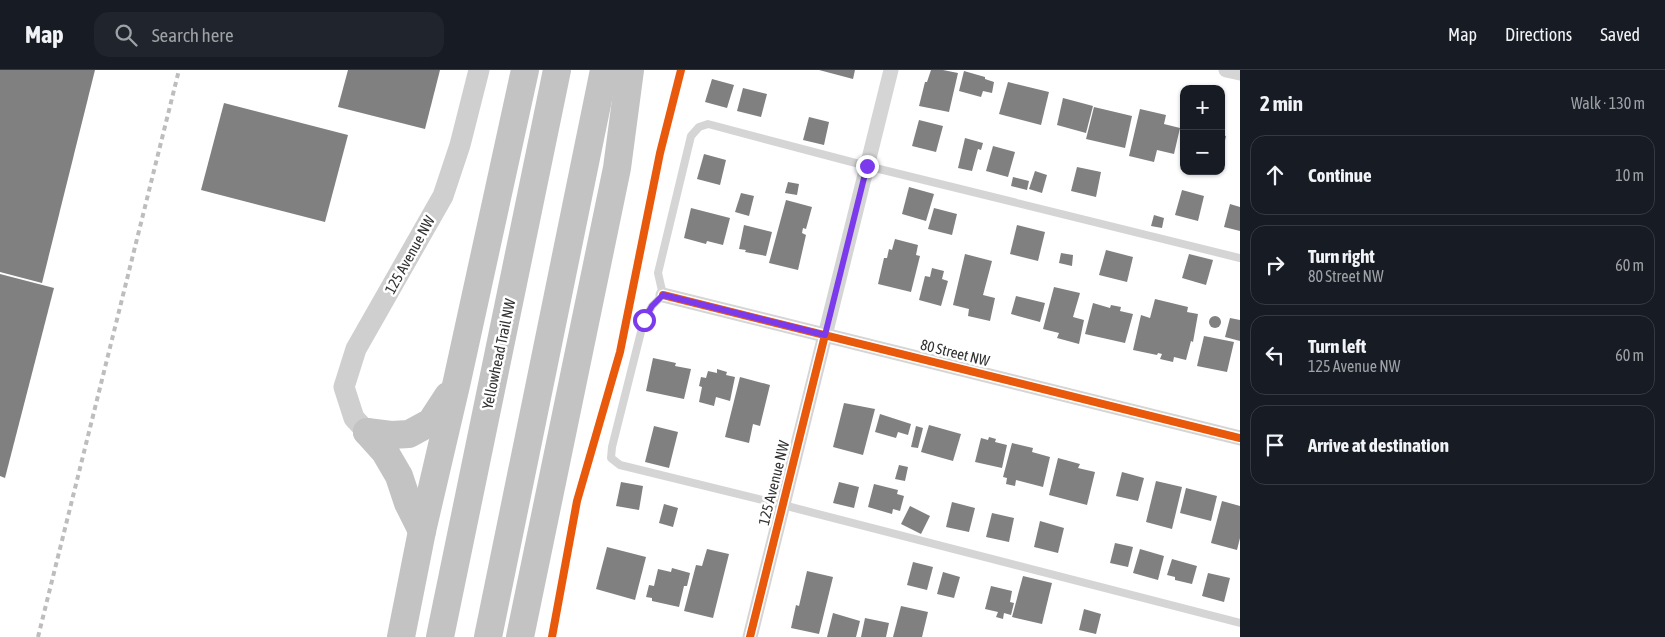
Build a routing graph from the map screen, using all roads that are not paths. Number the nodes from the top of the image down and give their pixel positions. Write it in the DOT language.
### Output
graph roads {
  1 [pos="479,70"];
  2 [pos="525,70"];
  3 [pos="557,70"];
  4 [pos="604,70"];
  5 [pos="630,70"];
  6 [pos="890,70"];
  7 [pos="1226,70"];
  8 [pos="1240,74"];
  9 [pos="867,166"];
  10 [pos="1240,258"];
  11 [pos="663,295"];
  12 [pos="825,335"];
  13 [pos="457,382"];
  14 [pos="367,432"];
  15 [pos="1240,438"];
  16 [pos="782,505"];
  17 [pos="422,531"];
  18 [pos="1240,623"];
  19 [pos="401,637"];
  20 [pos="440,637"];
  21 [pos="488,637"];
  22 [pos="520,637"];
  23 [pos="750,637"];
  1 -- 14 [label="street, 125 Avenue NW"];
  2 -- 13 [label="highway"];
  3 -- 20 [label="highway, Yellowhead Trail NW"];
  4 -- 21 [label="highway"];
  5 -- 22 [label="highway"];
  6 -- 9 [label="street, 125 Avenue NW"];
  7 -- 8 [label="street"];
  9 -- 10 [label="lane"];
  9 -- 11 [label="lane"];
  9 -- 12 [label="street, 125 Avenue NW"];
  11 -- 12 [label="street, 80 Street NW"];
  11 -- 16 [label="lane"];
  12 -- 15 [label="street, 80 Street NW"];
  12 -- 16 [label="street, 125 Avenue NW"];
  13 -- 14 [label="highway"];
  13 -- 17 [label="highway"];
  14 -- 17 [label="highway"];
  16 -- 18 [label="lane"];
  16 -- 23 [label="street, 125 Avenue NW"];
  17 -- 19 [label="highway"];
}
